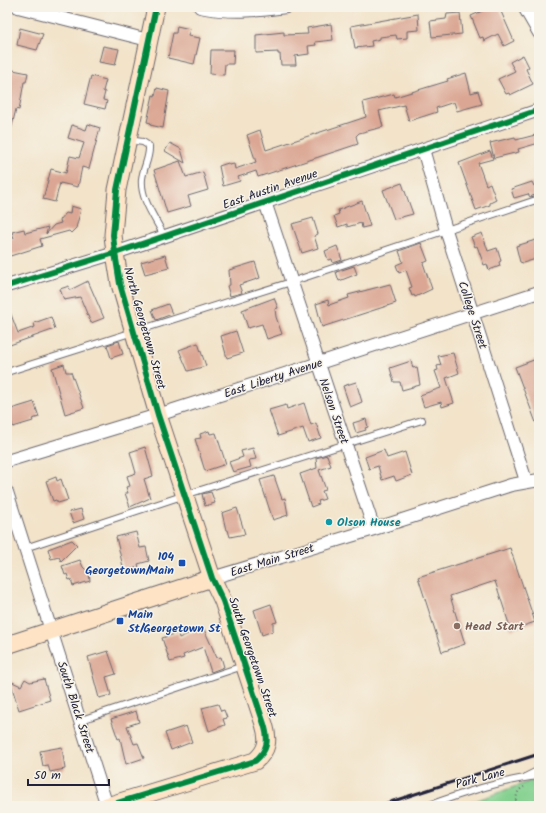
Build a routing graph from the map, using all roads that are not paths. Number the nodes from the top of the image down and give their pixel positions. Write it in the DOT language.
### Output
graph roads {
  1 [pos="18,7"];
  2 [pos="156,7"];
  3 [pos="200,7"];
  4 [pos="286,7"];
  5 [pos="524,7"];
  6 [pos="539,34"];
  7 [pos="148,40"];
  8 [pos="539,110"];
  9 [pos="127,140"];
  10 [pos="423,148"];
  11 [pos="539,199"];
  12 [pos="265,202"];
  13 [pos="446,230"];
  14 [pos="164,236"];
  15 [pos="115,253"];
  16 [pos="291,282"];
  17 [pos="7,286"];
  18 [pos="539,292"];
  19 [pos="472,314"];
  20 [pos="135,332"];
  21 [pos="318,363"];
  22 [pos="7,372"];
  23 [pos="158,415"];
  24 [pos="422,420"];
  25 [pos="345,445"];
  26 [pos="7,461"];
  27 [pos="539,480"];
  28 [pos="526,481"];
  29 [pos="7,492"];
  30 [pos="185,495"];
  31 [pos="374,529"];
  32 [pos="25,548"];
  33 [pos="212,578"];
  34 [pos="52,630"];
  35 [pos="7,645"];
  36 [pos="244,666"];
  37 [pos="81,720"];
  38 [pos="539,770"];
  39 [pos="539,776"];
  40 [pos="524,778"];
  41 [pos="107,806"];
  42 [pos="427,806"];
  1 -- 7 [label="street"];
  2 -- 7 [label="street, North Georgetown Street"];
  3 -- 4 [label="street"];
  5 -- 6 [label="street"];
  7 -- 9 [label="street, North Georgetown Street"];
  8 -- 10 [label="street, East Austin Avenue"];
  9 -- 14 [label="lane"];
  9 -- 15 [label="street, North Georgetown Street"];
  10 -- 12 [label="street, East Austin Avenue"];
  10 -- 13 [label="street, College Street"];
  11 -- 13 [label="lane"];
  12 -- 14 [label="street, East Austin Avenue"];
  12 -- 16 [label="street, Nelson Street"];
  13 -- 16 [label="lane"];
  13 -- 19 [label="street, College Street"];
  14 -- 15 [label="street, East Austin Avenue"];
  15 -- 17 [label="street, East Austin Avenue"];
  15 -- 20 [label="street, North Georgetown Street"];
  16 -- 20 [label="lane"];
  16 -- 21 [label="street, Nelson Street"];
  18 -- 19 [label="street, East Liberty Avenue"];
  19 -- 21 [label="street, East Liberty Avenue"];
  19 -- 28 [label="street, College Street"];
  20 -- 22 [label="lane"];
  20 -- 23 [label="street, North Georgetown Street"];
  21 -- 23 [label="street, East Liberty Avenue"];
  21 -- 25 [label="street, Nelson Street"];
  23 -- 26 [label="street, East Liberty Avenue"];
  23 -- 30 [label="street, North Georgetown Street"];
  24 -- 25 [label="lane"];
  25 -- 30 [label="lane"];
  25 -- 31 [label="street, Nelson Street"];
  27 -- 28 [label="street, East Main Street"];
  28 -- 31 [label="street, East Main Street"];
  29 -- 32 [label="street, South Black Street"];
  30 -- 32 [label="lane"];
  30 -- 33 [label="street, North Georgetown Street"];
  31 -- 33 [label="street, East Main Street"];
  32 -- 34 [label="street, South Black Street"];
  33 -- 34 [label="street, East Main Street"];
  33 -- 36 [label="street, South Georgetown Street"];
  34 -- 35 [label="street, East Main Street"];
  34 -- 37 [label="street, South Black Street"];
  36 -- 37 [label="lane"];
  36 -- 41 [label="street, South Georgetown Street"];
  37 -- 41 [label="street, South Black Street"];
  38 -- 40 [label="lane"];
  39 -- 40 [label="lane, Park Lane"];
  40 -- 42 [label="lane, Park Lane"];
}
